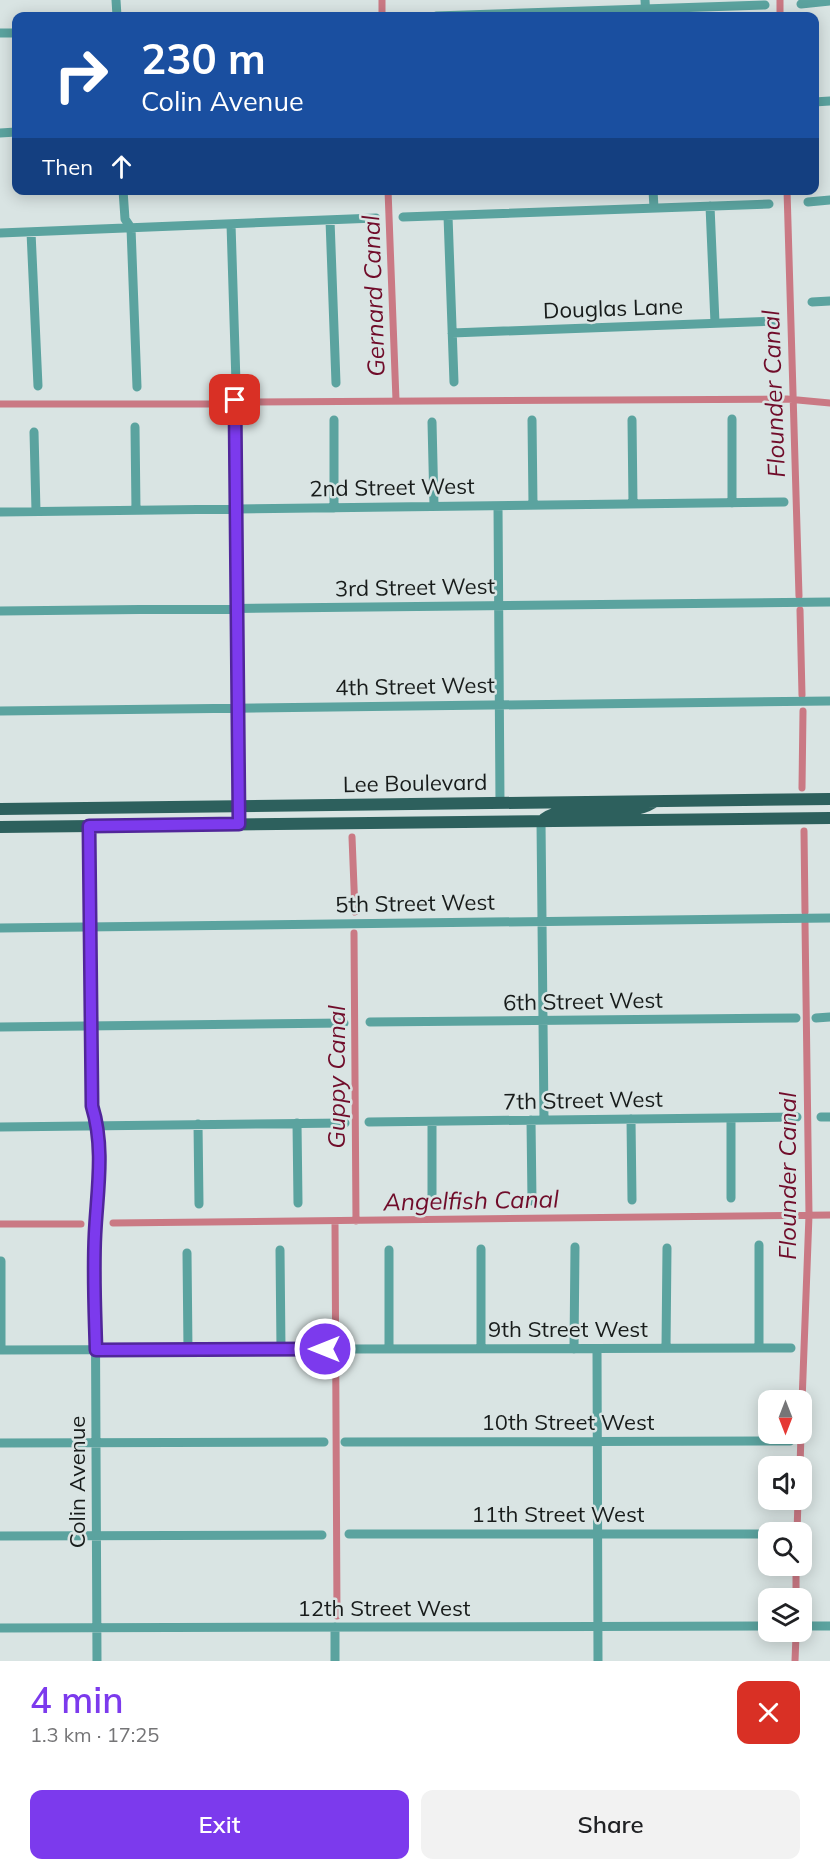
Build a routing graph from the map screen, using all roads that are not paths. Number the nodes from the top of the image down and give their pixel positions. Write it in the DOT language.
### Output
graph roads {
  1 [pos="830,1"];
  2 [pos="801,4"];
  3 [pos="765,5"];
  4 [pos="645,8"];
  5 [pos="540,12"];
  6 [pos="123,195"];
  7 [pos="653,195"];
  8 [pos="830,200"];
  9 [pos="808,202"];
  10 [pos="769,204"];
  11 [pos="710,206"];
  12 [pos="654,208"];
  13 [pos="448,216"];
  14 [pos="403,217"];
  15 [pos="376,218"];
  16 [pos="330,220"];
  17 [pos="231,224"];
  18 [pos="131,228"];
  19 [pos="0,232"];
  20 [pos="31,232"];
  21 [pos="830,301"];
  22 [pos="812,302"];
  23 [pos="776,321"];
  24 [pos="715,323"];
  25 [pos="452,333"];
  26 [pos="454,382"];
  27 [pos="336,383"];
  28 [pos="38,386"];
  29 [pos="137,387"];
  30 [pos="732,419"];
  31 [pos="334,420"];
  32 [pos="532,420"];
  33 [pos="632,420"];
  34 [pos="432,422"];
  35 [pos="135,427"];
  36 [pos="34,432"];
  37 [pos="784,502"];
  38 [pos="732,503"];
  39 [pos="633,504"];
  40 [pos="533,505"];
  41 [pos="434,506"];
  42 [pos="498,506"];
  43 [pos="334,507"];
  44 [pos="235,508"];
  45 [pos="136,510"];
  46 [pos="36,511"];
  47 [pos="0,512"];
  48 [pos="830,602"];
  49 [pos="499,605"];
  50 [pos="236,608"];
  51 [pos="0,611"];
  52 [pos="830,701"];
  53 [pos="499,705"];
  54 [pos="236,708"];
  55 [pos="0,711"];
  56 [pos="830,799"];
  57 [pos="655,801"];
  58 [pos="500,803"];
  59 [pos="238,806"];
  60 [pos="173,807"];
  61 [pos="0,809"];
  62 [pos="830,818"];
  63 [pos="541,821"];
  64 [pos="389,823"];
  65 [pos="239,824"];
  66 [pos="89,826"];
  67 [pos="0,827"];
  68 [pos="830,918"];
  69 [pos="542,921"];
  70 [pos="90,927"];
  71 [pos="0,928"];
  72 [pos="830,1017"];
  73 [pos="796,1018"];
  74 [pos="816,1018"];
  75 [pos="543,1020"];
  76 [pos="344,1023"];
  77 [pos="370,1023"];
  78 [pos="91,1026"];
  79 [pos="0,1027"];
  80 [pos="730,1118"];
  81 [pos="797,1118"];
  82 [pos="631,1119"];
  83 [pos="531,1120"];
  84 [pos="544,1120"];
  85 [pos="369,1122"];
  86 [pos="432,1122"];
  87 [pos="297,1123"];
  88 [pos="345,1123"];
  89 [pos="198,1124"];
  90 [pos="98,1126"];
  91 [pos="0,1127"];
  92 [pos="731,1198"];
  93 [pos="632,1200"];
  94 [pos="532,1201"];
  95 [pos="298,1203"];
  96 [pos="432,1203"];
  97 [pos="199,1204"];
  98 [pos="759,1245"];
  99 [pos="575,1247"];
  100 [pos="667,1248"];
  101 [pos="481,1249"];
  102 [pos="280,1250"];
  103 [pos="389,1250"];
  104 [pos="187,1253"];
  105 [pos="1,1261"];
  106 [pos="666,1348"];
  107 [pos="759,1348"];
  108 [pos="791,1348"];
  109 [pos="281,1349"];
  110 [pos="325,1349"];
  111 [pos="345,1349"];
  112 [pos="389,1349"];
  113 [pos="482,1349"];
  114 [pos="574,1349"];
  115 [pos="597,1349"];
  116 [pos="1,1350"];
  117 [pos="96,1350"];
  118 [pos="188,1350"];
  119 [pos="597,1441"];
  120 [pos="758,1441"];
  121 [pos="324,1442"];
  122 [pos="345,1442"];
  123 [pos="0,1443"];
  124 [pos="97,1443"];
  125 [pos="349,1534"];
  126 [pos="598,1534"];
  127 [pos="758,1534"];
  128 [pos="97,1535"];
  129 [pos="322,1535"];
  130 [pos="0,1536"];
  131 [pos="598,1626"];
  132 [pos="758,1626"];
  133 [pos="812,1626"];
  134 [pos="830,1626"];
  135 [pos="335,1627"];
  136 [pos="0,1628"];
  137 [pos="97,1628"];
  138 [pos="97,1661"];
  139 [pos="335,1661"];
  140 [pos="598,1661"];
  1 -- 2 [label="street"];
  3 -- 4 [label="street"];
  4 -- 5 [label="street"];
  6 -- 18 [label="street"];
  7 -- 12 [label="street"];
  8 -- 9 [label="street"];
  10 -- 11 [label="street"];
  11 -- 12 [label="street"];
  11 -- 24 [label="street"];
  12 -- 13 [label="street"];
  13 -- 14 [label="street"];
  13 -- 25 [label="street"];
  15 -- 16 [label="street"];
  16 -- 17 [label="street"];
  16 -- 27 [label="street"];
  17 -- 18 [label="street"];
  17 -- 44 [label="street"];
  18 -- 20 [label="street"];
  18 -- 29 [label="street"];
  19 -- 20 [label="street"];
  20 -- 28 [label="street"];
  21 -- 22 [label="street"];
  23 -- 24 [label="street, Douglas Lane"];
  24 -- 25 [label="street, Douglas Lane"];
  25 -- 26 [label="street"];
  30 -- 38 [label="street"];
  31 -- 43 [label="street"];
  32 -- 40 [label="street"];
  33 -- 39 [label="street"];
  34 -- 41 [label="street"];
  35 -- 45 [label="street"];
  36 -- 46 [label="street"];
  37 -- 38 [label="street, 2nd Street West"];
  38 -- 39 [label="street, 2nd Street West"];
  39 -- 40 [label="street, 2nd Street West"];
  40 -- 42 [label="street, 2nd Street West"];
  41 -- 42 [label="street, 2nd Street West"];
  41 -- 43 [label="street, 2nd Street West"];
  42 -- 49 [label="street"];
  43 -- 44 [label="street, 2nd Street West"];
  44 -- 45 [label="street, 2nd Street West"];
  44 -- 50 [label="street"];
  45 -- 46 [label="street, 2nd Street West"];
  46 -- 47 [label="street, 2nd Street West"];
  48 -- 49 [label="street, 3rd Street West"];
  49 -- 50 [label="street, 3rd Street West"];
  49 -- 53 [label="street"];
  50 -- 51 [label="street, 3rd Street West"];
  50 -- 54 [label="street"];
  52 -- 53 [label="street, 4th Street West"];
  53 -- 54 [label="street, 4th Street West"];
  53 -- 58 [label="street"];
  54 -- 55 [label="street, 4th Street West"];
  54 -- 59 [label="street"];
  56 -- 57 [label="main road, Lee Boulevard"];
  57 -- 58 [label="main road, Lee Boulevard"];
  57 -- 63 [label="main road"];
  58 -- 59 [label="main road, Lee Boulevard"];
  58 -- 64 [label="main road"];
  59 -- 60 [label="main road, Lee Boulevard"];
  59 -- 65 [label="street"];
  60 -- 61 [label="main road, Lee Boulevard"];
  60 -- 66 [label="main road"];
  62 -- 63 [label="main road, Lee Boulevard"];
  63 -- 64 [label="main road, Lee Boulevard"];
  63 -- 69 [label="street"];
  64 -- 65 [label="main road, Lee Boulevard"];
  65 -- 66 [label="main road, Lee Boulevard"];
  66 -- 67 [label="main road, Lee Boulevard"];
  66 -- 70 [label="street, Colin Avenue"];
  68 -- 69 [label="street, 5th Street West"];
  69 -- 70 [label="street, 5th Street West"];
  69 -- 75 [label="street"];
  70 -- 71 [label="street, 5th Street West"];
  70 -- 78 [label="street, Colin Avenue"];
  72 -- 74 [label="street"];
  73 -- 75 [label="street, 6th Street West"];
  75 -- 77 [label="street, 6th Street West"];
  75 -- 84 [label="street"];
  76 -- 78 [label="street"];
  78 -- 79 [label="street"];
  78 -- 90 [label="street, Colin Avenue"];
  80 -- 81 [label="street, 7th Street West"];
  80 -- 82 [label="street, 7th Street West"];
  80 -- 92 [label="street"];
  82 -- 84 [label="street, 7th Street West"];
  82 -- 93 [label="street"];
  83 -- 84 [label="street, 7th Street West"];
  83 -- 86 [label="street, 7th Street West"];
  83 -- 94 [label="street"];
  85 -- 86 [label="street, 7th Street West"];
  86 -- 96 [label="street"];
  87 -- 88 [label="street"];
  87 -- 89 [label="street"];
  87 -- 95 [label="street"];
  89 -- 90 [label="street"];
  89 -- 97 [label="street"];
  90 -- 91 [label="street"];
  90 -- 117 [label="street, Colin Avenue"];
  98 -- 107 [label="street"];
  99 -- 114 [label="street"];
  100 -- 106 [label="street"];
  101 -- 113 [label="street"];
  102 -- 109 [label="street"];
  103 -- 112 [label="street"];
  104 -- 118 [label="street"];
  105 -- 116 [label="street"];
  106 -- 107 [label="street, 9th Street West"];
  106 -- 115 [label="street, 9th Street West"];
  107 -- 108 [label="street, 9th Street West"];
  109 -- 110 [label="street"];
  109 -- 118 [label="street"];
  111 -- 112 [label="street, 9th Street West"];
  112 -- 113 [label="street, 9th Street West"];
  113 -- 114 [label="street, 9th Street West"];
  114 -- 115 [label="street, 9th Street West"];
  115 -- 119 [label="street"];
  116 -- 117 [label="street"];
  117 -- 118 [label="street"];
  117 -- 124 [label="street, Colin Avenue"];
  119 -- 120 [label="street, 10th Street West"];
  119 -- 122 [label="street, 10th Street West"];
  119 -- 126 [label="street"];
  121 -- 124 [label="street"];
  123 -- 124 [label="street"];
  124 -- 128 [label="street, Colin Avenue"];
  125 -- 126 [label="street, 11th Street West"];
  126 -- 127 [label="street, 11th Street West"];
  126 -- 131 [label="street"];
  128 -- 129 [label="street"];
  128 -- 130 [label="street"];
  128 -- 137 [label="street, Colin Avenue"];
  131 -- 132 [label="street, 12th Street West"];
  131 -- 135 [label="street, 12th Street West"];
  131 -- 140 [label="street"];
  133 -- 134 [label="street"];
  135 -- 137 [label="street, 12th Street West"];
  135 -- 139 [label="street"];
  136 -- 137 [label="street, 12th Street West"];
  137 -- 138 [label="street, Colin Avenue"];
}
